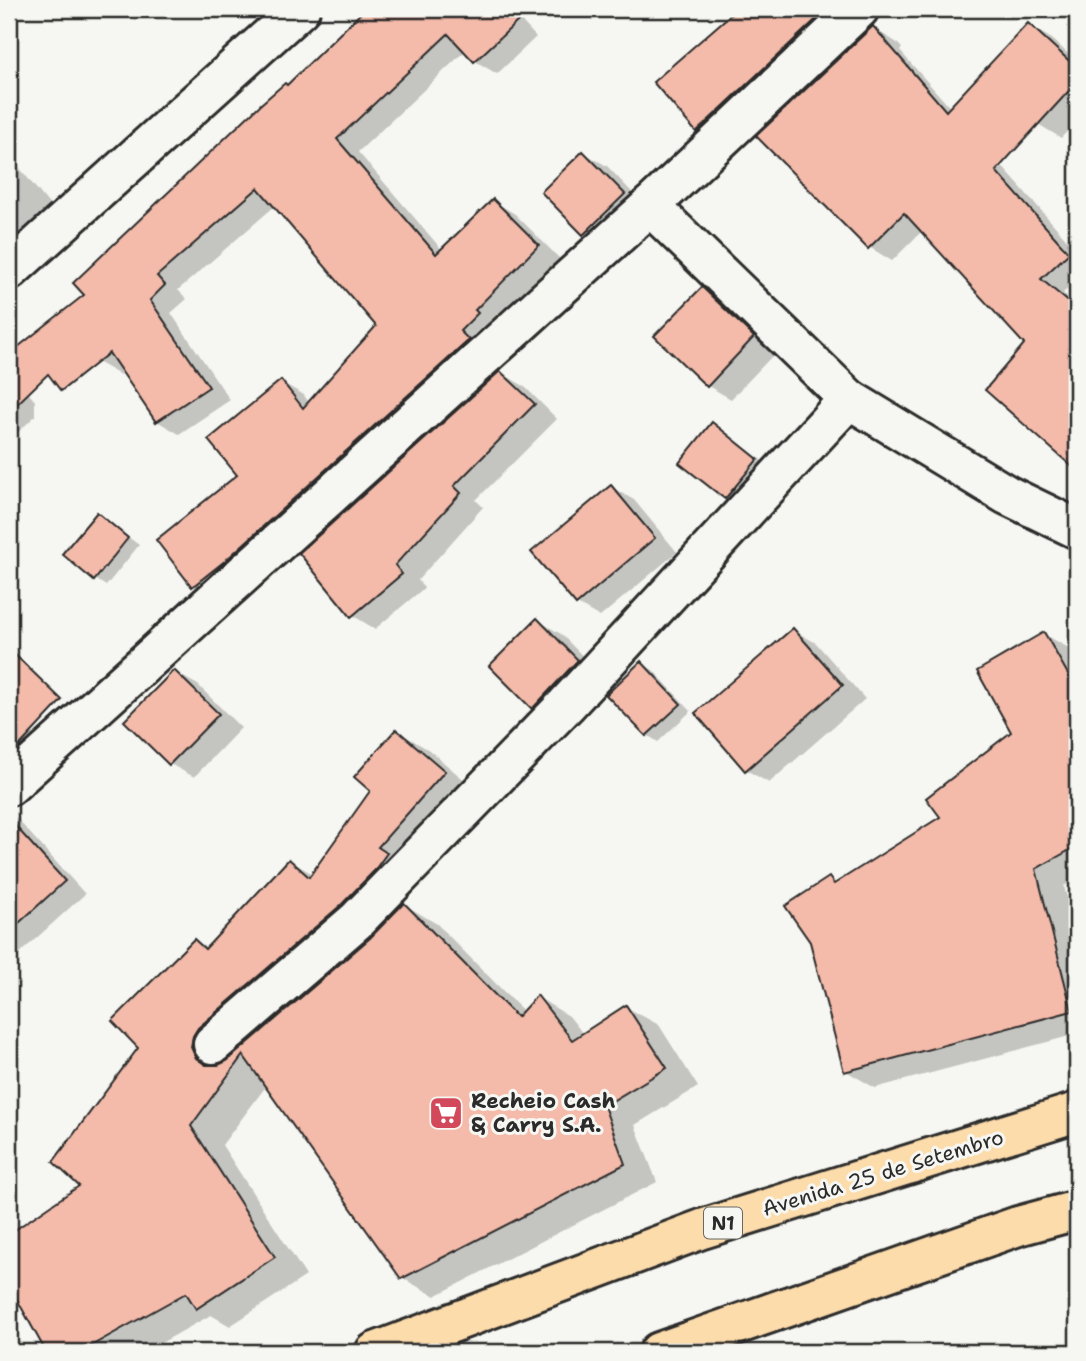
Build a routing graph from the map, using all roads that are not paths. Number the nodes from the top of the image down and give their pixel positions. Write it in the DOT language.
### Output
graph roads {
  1 [pos="300,9"];
  2 [pos="859,9"];
  3 [pos="650,206"];
  4 [pos="9,271"];
  5 [pos="849,400"];
  6 [pos="1077,529"];
  7 [pos="9,786"];
  8 [pos="213,1044"];
  9 [pos="1077,1112"];
  10 [pos="1077,1210"];
  11 [pos="375,1352"];
  12 [pos="659,1352"];
  1 -- 4 [label="street"];
  2 -- 3 [label="street"];
  3 -- 5 [label="street"];
  3 -- 7 [label="street"];
  5 -- 6 [label="street"];
  5 -- 8 [label="street"];
  9 -- 11 [label="highway, Avenida 25 de Setembro / N1"];
  10 -- 12 [label="highway"];
}
